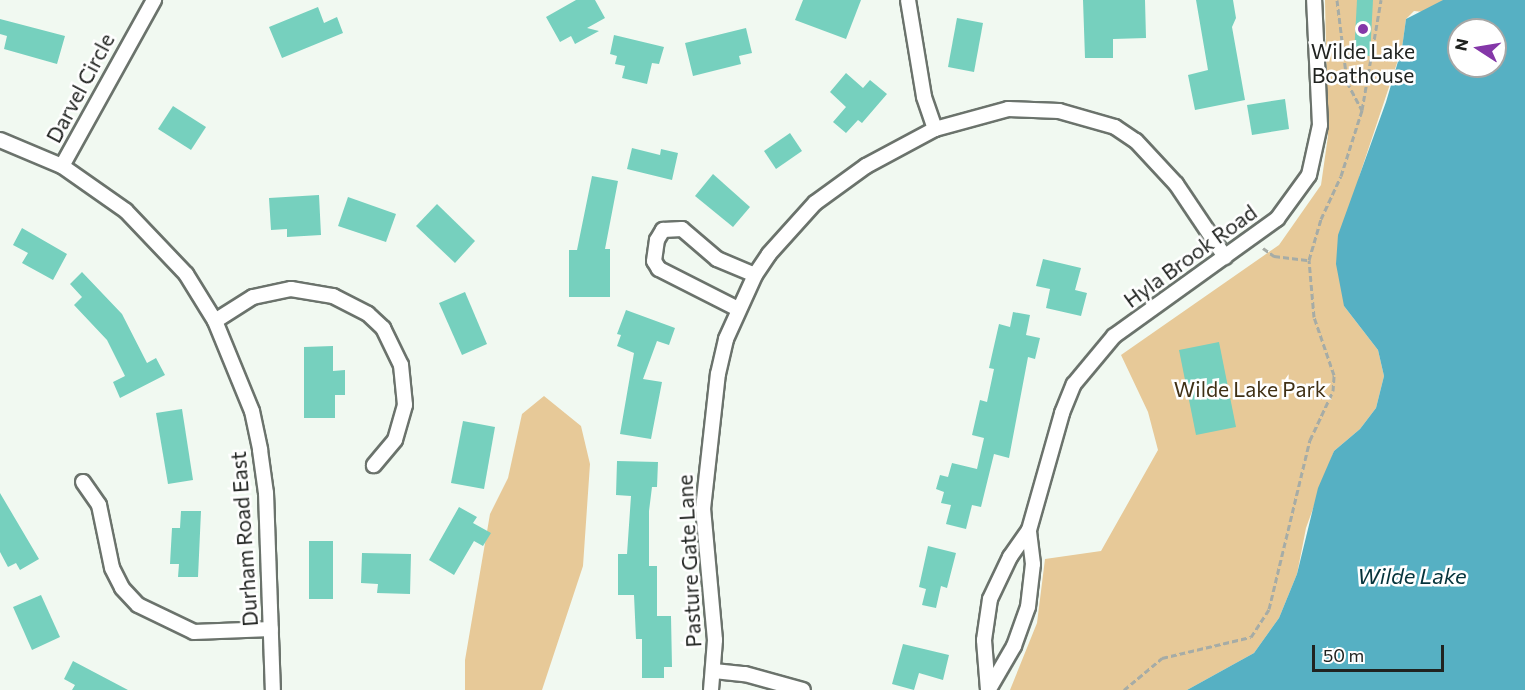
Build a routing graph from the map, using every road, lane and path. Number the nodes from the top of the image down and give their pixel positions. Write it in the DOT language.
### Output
graph roads {
  1 [pos="154,0"];
  2 [pos="908,0"];
  3 [pos="1314,0"];
  4 [pos="1337,0"];
  5 [pos="1381,0"];
  6 [pos="1362,110"];
  7 [pos="935,129"];
  8 [pos="0,140"];
  9 [pos="62,166"];
  10 [pos="1253,238"];
  11 [pos="1225,257"];
  12 [pos="1309,260"];
  13 [pos="755,275"];
  14 [pos="738,309"];
  15 [pos="215,321"];
  16 [pos="374,465"];
  17 [pos="82,482"];
  18 [pos="1029,530"];
  19 [pos="271,628"];
  20 [pos="714,671"];
  21 [pos="988,689"];
  22 [pos="273,690"];
  23 [pos="711,690"];
  24 [pos="803,690"];
  25 [pos="1124,690"];
  1 -- 9 [label="street, Darvel Circle"];
  2 -- 7 [label="street"];
  3 -- 10 [label="street, Hyla Brook Road"];
  4 -- 6 [label="path"];
  5 -- 6 [label="path"];
  6 -- 12 [label="path"];
  7 -- 11 [label="street, Pasture Gate Lane"];
  7 -- 13 [label="street, Pasture Gate Lane"];
  8 -- 9 [label="street, Durham Road East"];
  9 -- 15 [label="street, Durham Road East"];
  10 -- 11 [label="street, Hyla Brook Road"];
  10 -- 12 [label="path"];
  11 -- 18 [label="street, Hyla Brook Road"];
  12 -- 25 [label="path"];
  13 -- 14 [label="street, Pasture Gate Lane"];
  13 -- 14 [label="street"];
  14 -- 20 [label="street, Pasture Gate Lane"];
  15 -- 16 [label="street"];
  15 -- 19 [label="street, Durham Road East"];
  17 -- 19 [label="street"];
  18 -- 21 [label="street, Hyla Brook Road"];
  18 -- 21 [label="street, Hyla Brook Road"];
  19 -- 22 [label="street, Durham Road East"];
  20 -- 23 [label="street, Pasture Gate Lane"];
  20 -- 24 [label="street"];
}
